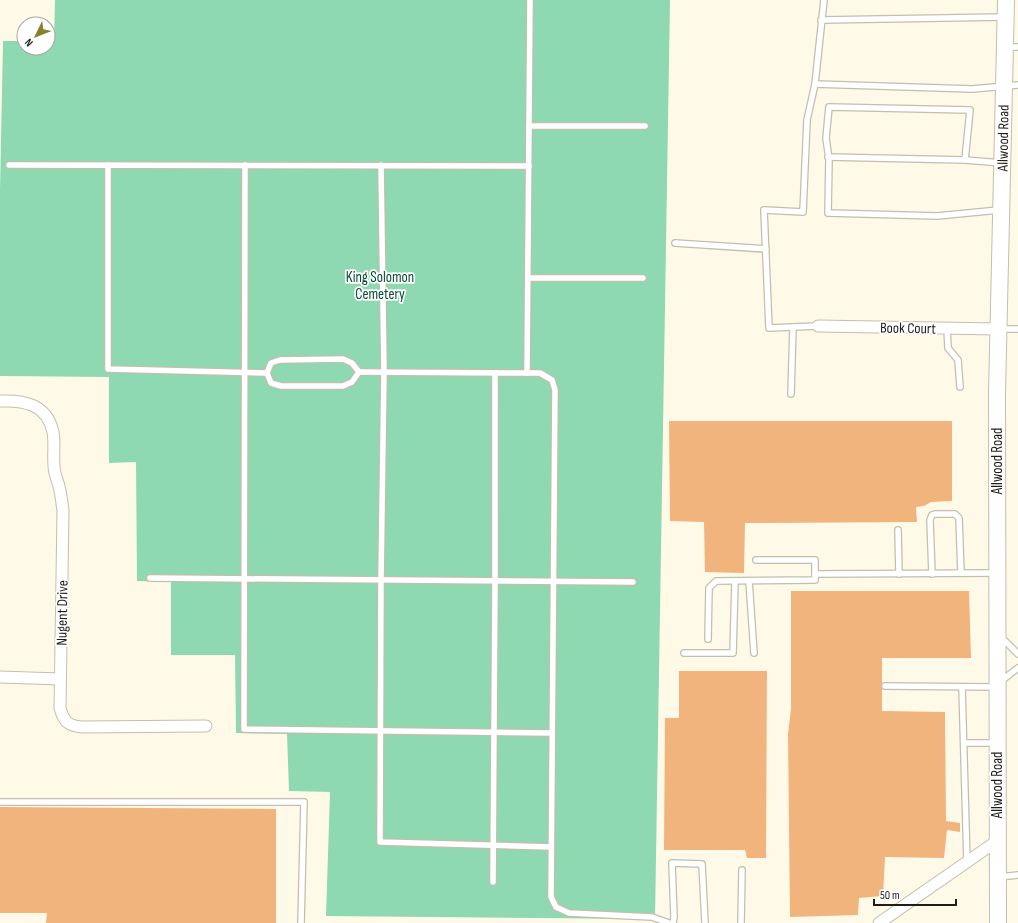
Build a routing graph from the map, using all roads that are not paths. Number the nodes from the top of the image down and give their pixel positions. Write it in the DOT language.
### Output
graph roads {
  1 [pos="530,0"];
  2 [pos="824,0"];
  3 [pos="1006,0"];
  4 [pos="1006,17"];
  5 [pos="822,20"];
  6 [pos="1012,47"];
  7 [pos="815,84"];
  8 [pos="1011,86"];
  9 [pos="529,126"];
  10 [pos="645,126"];
  11 [pos="828,158"];
  12 [pos="965,160"];
  13 [pos="1002,164"];
  14 [pos="9,165"];
  15 [pos="108,165"];
  16 [pos="245,165"];
  17 [pos="381,166"];
  18 [pos="529,166"];
  19 [pos="1001,210"];
  20 [pos="675,243"];
  21 [pos="766,249"];
  22 [pos="528,278"];
  23 [pos="643,278"];
  24 [pos="818,326"];
  25 [pos="793,327"];
  26 [pos="947,328"];
  27 [pos="998,329"];
  28 [pos="1018,329"];
  29 [pos="245,372"];
  30 [pos="359,372"];
  31 [pos="384,372"];
  32 [pos="267,373"];
  33 [pos="495,373"];
  34 [pos="527,373"];
  35 [pos="960,386"];
  36 [pos="792,394"];
  37 [pos="0,401"];
  38 [pos="898,530"];
  39 [pos="756,560"];
  40 [pos="961,573"];
  41 [pos="997,573"];
  42 [pos="815,574"];
  43 [pos="899,574"];
  44 [pos="932,574"];
  45 [pos="150,578"];
  46 [pos="244,579"];
  47 [pos="381,580"];
  48 [pos="495,580"];
  49 [pos="554,581"];
  50 [pos="735,581"];
  51 [pos="750,581"];
  52 [pos="633,582"];
  53 [pos="997,633"];
  54 [pos="708,639"];
  55 [pos="684,653"];
  56 [pos="754,653"];
  57 [pos="1018,654"];
  58 [pos="1018,668"];
  59 [pos="0,677"];
  60 [pos="60,679"];
  61 [pos="997,685"];
  62 [pos="885,686"];
  63 [pos="962,687"];
  64 [pos="206,726"];
  65 [pos="380,731"];
  66 [pos="493,732"];
  67 [pos="552,733"];
  68 [pos="964,743"];
  69 [pos="997,744"];
  70 [pos="0,802"];
  71 [pos="997,841"];
  72 [pos="492,845"];
  73 [pos="552,846"];
  74 [pos="966,862"];
  75 [pos="742,870"];
  76 [pos="1018,875"];
  77 [pos="997,877"];
  78 [pos="493,882"];
  79 [pos="301,923"];
  80 [pos="669,923"];
  81 [pos="673,923"];
  82 [pos="706,923"];
  83 [pos="742,923"];
  84 [pos="879,923"];
  85 [pos="998,923"];
  1 -- 9 [label="lane"];
  2 -- 5 [label="lane"];
  3 -- 4 [label="main road, Allwood Road"];
  4 -- 5 [label="lane"];
  4 -- 6 [label="main road, Allwood Road"];
  5 -- 7 [label="lane"];
  6 -- 8 [label="main road, Allwood Road"];
  7 -- 8 [label="lane"];
  7 -- 21 [label="lane"];
  8 -- 13 [label="main road, Allwood Road"];
  9 -- 10 [label="lane"];
  9 -- 18 [label="lane"];
  11 -- 12 [label="lane"];
  11 -- 12 [label="lane"];
  11 -- 19 [label="lane"];
  12 -- 13 [label="lane"];
  13 -- 19 [label="main road, Allwood Road"];
  14 -- 15 [label="lane"];
  15 -- 16 [label="lane"];
  15 -- 29 [label="lane"];
  16 -- 17 [label="lane"];
  16 -- 29 [label="lane"];
  17 -- 18 [label="lane"];
  17 -- 31 [label="lane"];
  18 -- 22 [label="lane"];
  19 -- 27 [label="main road, Allwood Road"];
  20 -- 21 [label="lane"];
  21 -- 25 [label="lane"];
  22 -- 23 [label="lane"];
  22 -- 34 [label="lane"];
  24 -- 25 [label="lane"];
  24 -- 26 [label="street, Book Court"];
  25 -- 36 [label="lane"];
  26 -- 27 [label="street, Book Court"];
  26 -- 35 [label="lane"];
  27 -- 28 [label="lane"];
  27 -- 41 [label="main road, Allwood Road"];
  29 -- 32 [label="lane"];
  29 -- 46 [label="lane"];
  30 -- 31 [label="lane"];
  30 -- 32 [label="lane"];
  30 -- 32 [label="lane"];
  31 -- 33 [label="lane"];
  31 -- 47 [label="lane"];
  33 -- 34 [label="lane"];
  33 -- 48 [label="lane"];
  34 -- 49 [label="lane"];
  37 -- 60 [label="street, Nugent Drive"];
  38 -- 43 [label="lane"];
  39 -- 42 [label="lane"];
  40 -- 41 [label="lane"];
  40 -- 44 [label="lane"];
  40 -- 44 [label="lane"];
  41 -- 53 [label="main road, Allwood Road"];
  42 -- 43 [label="lane"];
  42 -- 51 [label="lane"];
  43 -- 44 [label="lane"];
  45 -- 46 [label="lane"];
  46 -- 47 [label="lane"];
  46 -- 65 [label="lane"];
  47 -- 48 [label="lane"];
  47 -- 65 [label="lane"];
  48 -- 49 [label="lane"];
  48 -- 66 [label="lane"];
  49 -- 52 [label="lane"];
  49 -- 67 [label="lane"];
  50 -- 51 [label="lane"];
  50 -- 54 [label="lane"];
  50 -- 55 [label="lane"];
  51 -- 56 [label="lane"];
  53 -- 57 [label="lane"];
  53 -- 61 [label="main road, Allwood Road"];
  58 -- 61 [label="lane"];
  59 -- 60 [label="street"];
  60 -- 64 [label="street, Nugent Drive"];
  61 -- 63 [label="lane"];
  61 -- 69 [label="main road, Allwood Road"];
  62 -- 63 [label="lane"];
  63 -- 68 [label="lane"];
  65 -- 66 [label="lane"];
  65 -- 72 [label="lane"];
  66 -- 67 [label="lane"];
  66 -- 72 [label="lane"];
  67 -- 73 [label="lane"];
  68 -- 69 [label="lane"];
  68 -- 74 [label="lane"];
  69 -- 71 [label="main road, Allwood Road"];
  70 -- 79 [label="lane"];
  71 -- 74 [label="street"];
  71 -- 77 [label="main road, Allwood Road"];
  72 -- 73 [label="lane"];
  72 -- 78 [label="lane"];
  73 -- 80 [label="lane"];
  74 -- 84 [label="street"];
  75 -- 83 [label="lane"];
  76 -- 77 [label="lane"];
  77 -- 85 [label="main road, Allwood Road"];
  81 -- 82 [label="lane"];
}
